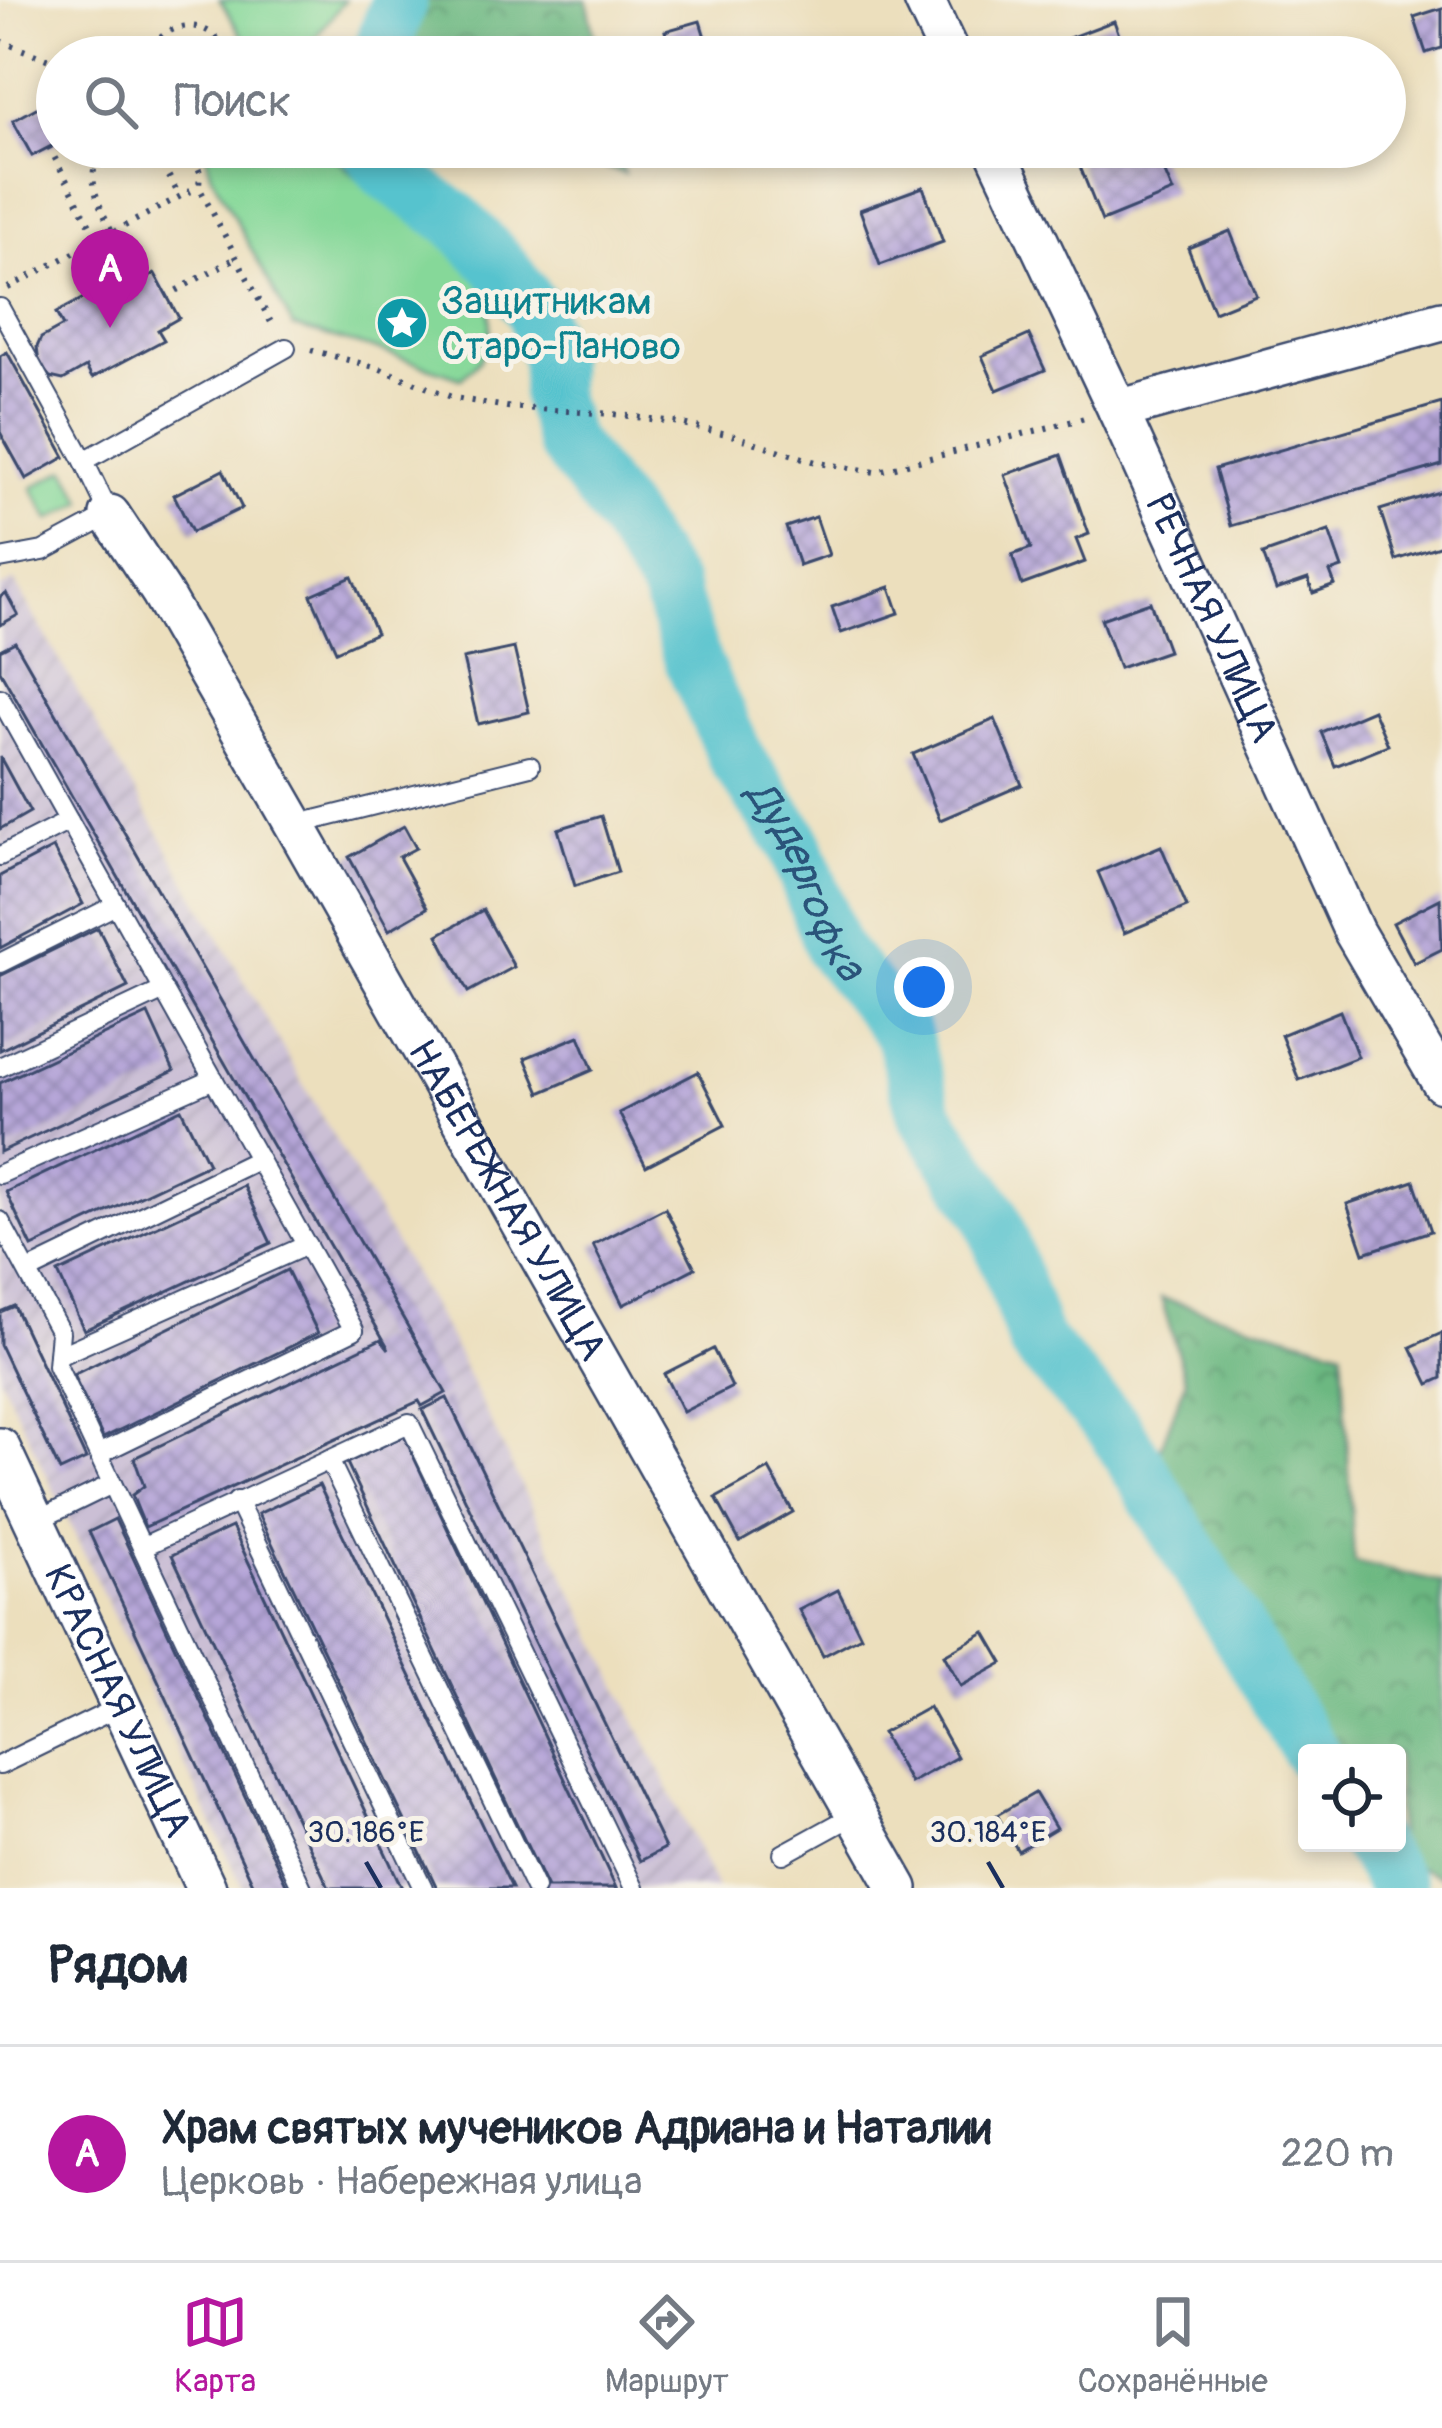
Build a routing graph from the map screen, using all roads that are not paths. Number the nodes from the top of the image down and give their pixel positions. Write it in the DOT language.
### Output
graph roads {
  1 [pos="924,0"];
  2 [pos="941,36"];
  3 [pos="1004,168"];
  4 [pos="0,308"];
  5 [pos="1442,321"];
  6 [pos="286,348"];
  7 [pos="1118,410"];
  8 [pos="83,461"];
  9 [pos="110,515"];
  10 [pos="0,559"];
  11 [pos="0,698"];
  12 [pos="21,735"];
  13 [pos="0,745"];
  14 [pos="530,766"];
  15 [pos="69,821"];
  16 [pos="295,825"];
  17 [pos="0,856"];
  18 [pos="116,905"];
  19 [pos="0,963"];
  20 [pos="164,990"];
  21 [pos="0,1067"];
  22 [pos="214,1079"];
  23 [pos="1442,1083"];
  24 [pos="259,1160"];
  25 [pos="0,1174"];
  26 [pos="0,1221"];
  27 [pos="307,1245"];
  28 [pos="28,1271"];
  29 [pos="58,1356"];
  30 [pos="0,1448"];
  31 [pos="99,1454"];
  32 [pos="328,1460"];
  33 [pos="112,1484"];
  34 [pos="237,1501"];
  35 [pos="36,1521"];
  36 [pos="142,1546"];
  37 [pos="121,1706"];
  38 [pos="0,1765"];
  39 [pos="856,1814"];
  40 [pos="783,1854"];
  41 [pos="206,1888"];
  42 [pos="302,1888"];
  43 [pos="423,1888"];
  44 [pos="535,1888"];
  45 [pos="634,1888"];
  46 [pos="898,1888"];
  1 -- 2 [label="street"];
  3 -- 7 [label="street, РЕЧНАЯ УЛИЦА"];
  4 -- 8 [label="lane"];
  5 -- 7 [label="street"];
  6 -- 8 [label="lane"];
  7 -- 23 [label="street, РЕЧНАЯ УЛИЦА"];
  8 -- 9 [label="lane"];
  9 -- 10 [label="lane"];
  9 -- 16 [label="street, НАБЕРЕЖНАЯ УЛИЦА"];
  11 -- 12 [label="lane"];
  12 -- 13 [label="lane"];
  12 -- 15 [label="lane"];
  14 -- 16 [label="lane"];
  15 -- 17 [label="lane"];
  15 -- 18 [label="lane"];
  16 -- 39 [label="street, НАБЕРЕЖНАЯ УЛИЦА"];
  18 -- 19 [label="lane"];
  18 -- 20 [label="lane"];
  20 -- 21 [label="lane"];
  20 -- 22 [label="lane"];
  22 -- 24 [label="lane"];
  22 -- 25 [label="lane"];
  24 -- 27 [label="lane"];
  24 -- 28 [label="lane"];
  26 -- 28 [label="lane"];
  27 -- 29 [label="lane"];
  27 -- 31 [label="lane"];
  28 -- 29 [label="lane"];
  29 -- 31 [label="lane"];
  30 -- 35 [label="street, КРАСНАЯ УЛИЦА"];
  31 -- 33 [label="lane"];
  32 -- 34 [label="lane"];
  32 -- 44 [label="lane"];
  32 -- 45 [label="lane"];
  33 -- 35 [label="lane"];
  33 -- 36 [label="lane"];
  34 -- 36 [label="lane"];
  34 -- 43 [label="lane"];
  35 -- 37 [label="street, КРАСНАЯ УЛИЦА"];
  36 -- 42 [label="lane"];
  37 -- 38 [label="lane"];
  37 -- 41 [label="street, КРАСНАЯ УЛИЦА"];
  39 -- 40 [label="lane"];
  39 -- 46 [label="street, НАБЕРЕЖНАЯ УЛИЦА"];
}
